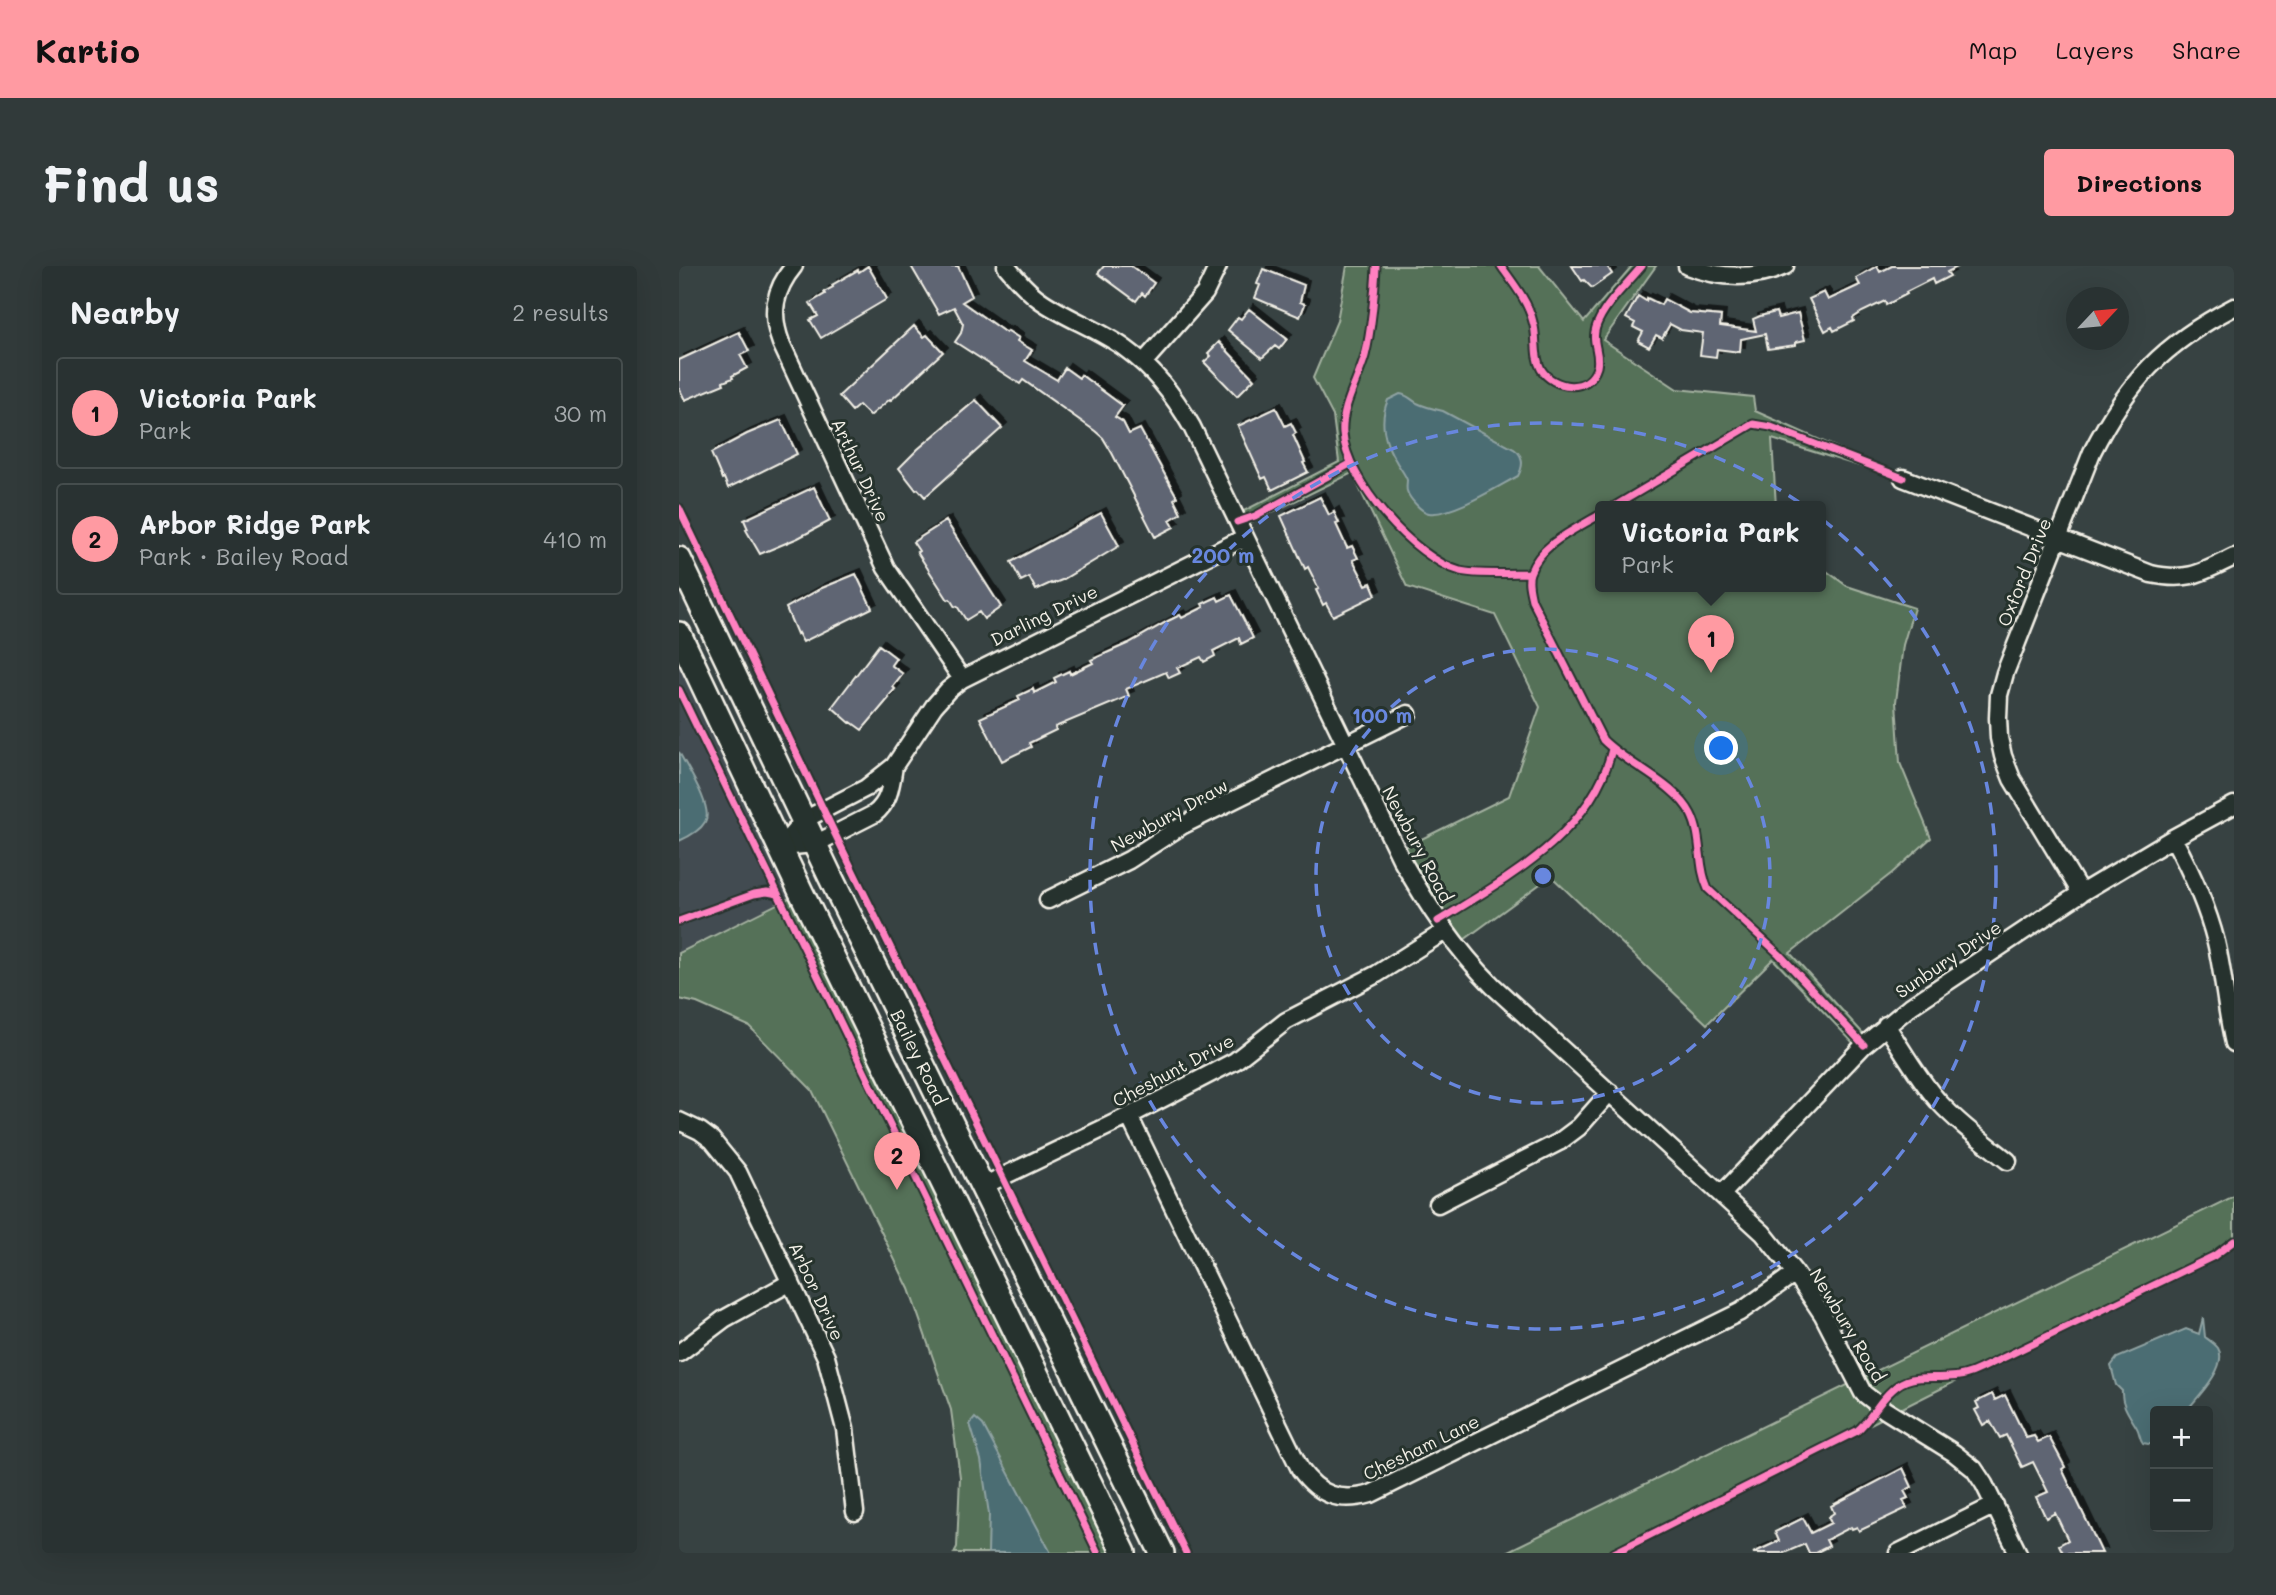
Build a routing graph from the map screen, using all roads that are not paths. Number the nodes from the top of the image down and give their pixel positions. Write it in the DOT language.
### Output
graph roads {
  1 [pos="794,266"];
  2 [pos="1006,266"];
  3 [pos="1219,266"];
  4 [pos="1687,266"];
  5 [pos="1785,266"];
  6 [pos="2234,307"];
  7 [pos="1143,363"];
  8 [pos="1903,478"];
  9 [pos="1244,538"];
  10 [pos="2059,538"];
  11 [pos="2234,557"];
  12 [pos="679,559"];
  13 [pos="679,634"];
  14 [pos="962,679"];
  15 [pos="1409,713"];
  16 [pos="1345,746"];
  17 [pos="894,766"];
  18 [pos="2234,805"];
  19 [pos="804,820"];
  20 [pos="2173,838"];
  21 [pos="815,844"];
  22 [pos="781,847"];
  23 [pos="2081,893"];
  24 [pos="1048,901"];
  25 [pos="1445,931"];
  26 [pos="1887,1025"];
  27 [pos="2234,1043"];
  28 [pos="1610,1092"];
  29 [pos="1129,1116"];
  30 [pos="679,1121"];
  31 [pos="2008,1161"];
  32 [pos="983,1186"];
  33 [pos="1722,1195"];
  34 [pos="1438,1204"];
  35 [pos="1795,1273"];
  36 [pos="791,1282"];
  37 [pos="679,1353"];
  38 [pos="1995,1505"];
  39 [pos="855,1512"];
  40 [pos="1123,1553"];
  41 [pos="1162,1553"];
  42 [pos="1898,1553"];
  43 [pos="2018,1553"];
  1 -- 14 [label="street, Arthur Drive"];
  2 -- 7 [label="street, Newbury Road"];
  3 -- 7 [label="street"];
  4 -- 5 [label="street"];
  6 -- 10 [label="street, Oxford Drive"];
  7 -- 9 [label="street, Newbury Road"];
  8 -- 10 [label="street"];
  9 -- 14 [label="street, Darling Drive"];
  9 -- 16 [label="street, Newbury Road"];
  10 -- 11 [label="street"];
  10 -- 23 [label="street, Oxford Drive"];
  12 -- 19 [label="main road, Bailey Road"];
  13 -- 22 [label="main road, Bailey Road"];
  14 -- 17 [label="street, Darling Drive"];
  15 -- 16 [label="street, Newbury Draw"];
  16 -- 24 [label="street, Newbury Draw"];
  16 -- 25 [label="street, Newbury Road"];
  17 -- 19 [label="street, Darling Drive"];
  17 -- 21 [label="street, Darling Drive"];
  18 -- 20 [label="street, Sunbury Drive"];
  19 -- 21 [label="main road, Bailey Road"];
  19 -- 22 [label="street, Darling Drive"];
  20 -- 23 [label="street, Sunbury Drive"];
  20 -- 27 [label="street"];
  21 -- 22 [label="street, Darling Drive"];
  21 -- 32 [label="main road, Bailey Road"];
  22 -- 40 [label="main road, Bailey Road"];
  23 -- 26 [label="street, Sunbury Drive"];
  25 -- 28 [label="street, Newbury Road"];
  25 -- 29 [label="street, Cheshunt Drive"];
  26 -- 31 [label="street"];
  26 -- 33 [label="street, Sunbury Drive"];
  28 -- 33 [label="street, Newbury Road"];
  28 -- 34 [label="street"];
  29 -- 32 [label="street, Cheshunt Drive"];
  29 -- 35 [label="street, Chesham Lane"];
  30 -- 36 [label="street, Arbor Drive"];
  32 -- 41 [label="main road, Bailey Road"];
  33 -- 35 [label="street, Newbury Road"];
  35 -- 38 [label="street, Newbury Road"];
  36 -- 37 [label="street"];
  36 -- 39 [label="street, Arbor Drive"];
  38 -- 42 [label="street"];
  38 -- 43 [label="street, Newbury Road"];
}
